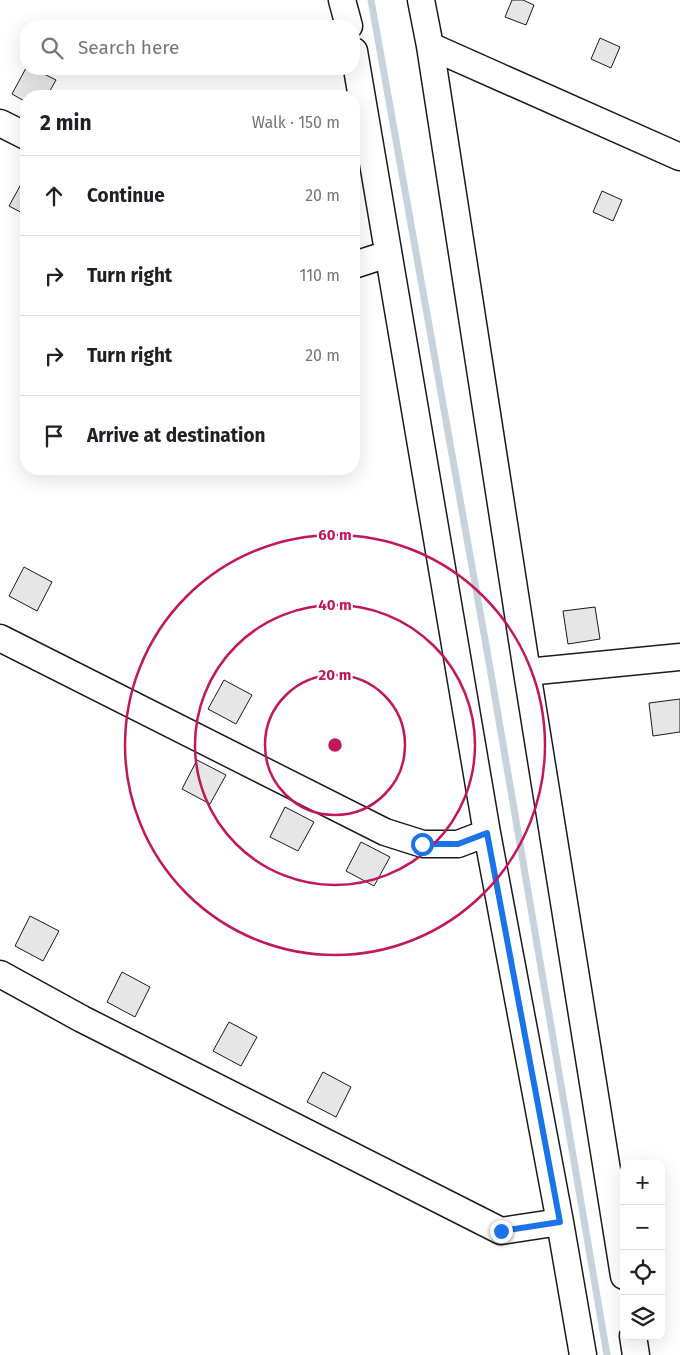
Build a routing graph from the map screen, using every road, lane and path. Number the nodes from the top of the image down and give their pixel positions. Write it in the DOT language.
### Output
graph roads {
  1 [pos="342,0"];
  2 [pos="421,0"];
  3 [pos="347,20"];
  4 [pos="430,46"];
  5 [pos="358,75"];
  6 [pos="0,123"];
  7 [pos="20,133"];
  8 [pos="680,157"];
  9 [pos="388,254"];
  10 [pos="360,263"];
  11 [pos="0,638"];
  12 [pos="680,657"];
  13 [pos="527,672"];
  14 [pos="487,833"];
  15 [pos="0,974"];
  16 [pos="560,1222"];
  17 [pos="620,1251"];
  18 [pos="634,1340"];
  19 [pos="583,1355"];
  20 [pos="636,1355"];
  1 -- 3 [label="street"];
  2 -- 4 [label="street"];
  4 -- 8 [label="street"];
  4 -- 13 [label="street"];
  5 -- 9 [label="street"];
  6 -- 7 [label="street"];
  9 -- 10 [label="street"];
  9 -- 14 [label="street"];
  11 -- 14 [label="street"];
  12 -- 13 [label="street"];
  13 -- 17 [label="street"];
  14 -- 16 [label="street"];
  15 -- 16 [label="street"];
  16 -- 19 [label="street"];
  18 -- 20 [label="street"];
}
